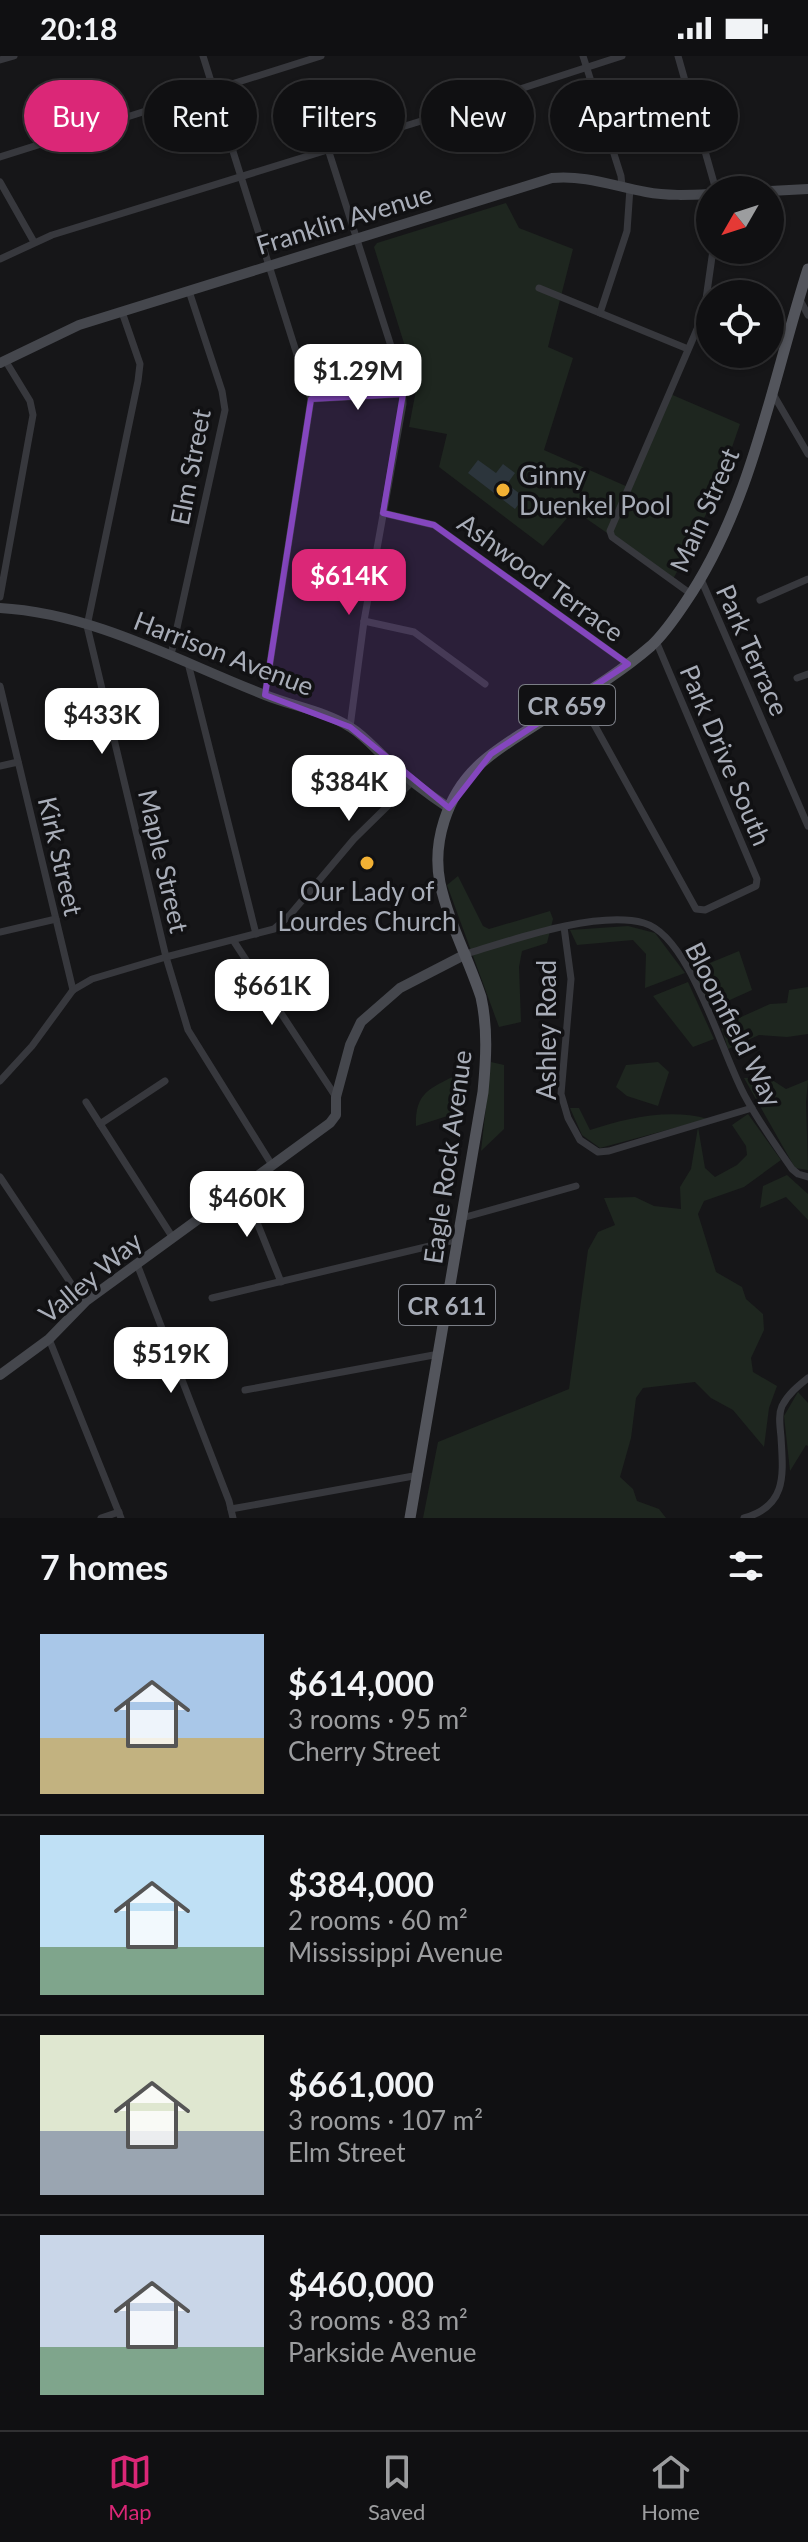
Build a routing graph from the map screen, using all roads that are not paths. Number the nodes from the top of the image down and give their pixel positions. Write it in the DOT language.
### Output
graph roads {
  1 [pos="14,56"];
  2 [pos="203,56"];
  3 [pos="321,56"];
  4 [pos="583,56"];
  5 [pos="622,56"];
  6 [pos="678,56"];
  7 [pos="0,60"];
  8 [pos="586,67"];
  9 [pos="210,80"];
  10 [pos="245,80"];
  11 [pos="144,112"];
  12 [pos="405,125"];
  13 [pos="233,152"];
  14 [pos="319,152"];
  15 [pos="329,152"];
  16 [pos="0,157"];
  17 [pos="712,176"];
  18 [pos="241,177"];
  19 [pos="0,182"];
  20 [pos="626,187"];
  21 [pos="808,189"];
  22 [pos="784,190"];
  23 [pos="696,194"];
  24 [pos="356,238"];
  25 [pos="34,242"];
  26 [pos="0,259"];
  27 [pos="711,264"];
  28 [pos="269,266"];
  29 [pos="808,269"];
  30 [pos="539,288"];
  31 [pos="189,291"];
  32 [pos="799,299"];
  33 [pos="122,312"];
  34 [pos="600,313"];
  35 [pos="808,315"];
  36 [pos="688,349"];
  37 [pos="2,361"];
  38 [pos="403,394"];
  39 [pos="773,394"];
  40 [pos="311,399"];
  41 [pos="808,454"];
  42 [pos="383,513"];
  43 [pos="700,577"];
  44 [pos="808,579"];
  45 [pos="691,594"];
  46 [pos="0,597"];
  47 [pos="760,600"];
  48 [pos="0,608"];
  49 [pos="364,621"];
  50 [pos="87,626"];
  51 [pos="656,641"];
  52 [pos="171,655"];
  53 [pos="188,661"];
  54 [pos="628,664"];
  55 [pos="808,674"];
  56 [pos="797,678"];
  57 [pos="485,684"];
  58 [pos="0,686"];
  59 [pos="265,695"];
  60 [pos="579,697"];
  61 [pos="350,727"];
  62 [pos="18,762"];
  63 [pos="0,766"];
  64 [pos="412,782"];
  65 [pos="449,808"];
  66 [pos="808,826"];
  67 [pos="56,919"];
  68 [pos="564,927"];
  69 [pos="0,932"];
  70 [pos="256,934"];
  71 [pos="233,940"];
  72 [pos="466,954"];
  73 [pos="166,957"];
  74 [pos="73,990"];
  75 [pos="0,1081"];
  76 [pos="165,1081"];
  77 [pos="336,1097"];
  78 [pos="86,1102"];
  79 [pos="752,1108"];
  80 [pos="100,1124"];
  81 [pos="272,1165"];
  82 [pos="798,1174"];
  83 [pos="0,1177"];
  84 [pos="808,1177"];
  85 [pos="242,1185"];
  86 [pos="808,1185"];
  87 [pos="576,1186"];
  88 [pos="462,1218"];
  89 [pos="173,1238"];
  90 [pos="459,1239"];
  91 [pos="137,1264"];
  92 [pos="281,1282"];
  93 [pos="212,1298"];
  94 [pos="84,1303"];
  95 [pos="49,1339"];
  96 [pos="439,1354"];
  97 [pos="0,1375"];
  98 [pos="808,1378"];
  99 [pos="245,1390"];
  100 [pos="419,1475"];
  101 [pos="232,1514"];
  102 [pos="120,1515"];
  103 [pos="101,1518"];
  104 [pos="410,1518"];
  105 [pos="744,1518"];
  1 -- 7 [label="street"];
  2 -- 9 [label="street"];
  3 -- 10 [label="street"];
  4 -- 8 [label="street"];
  5 -- 8 [label="street"];
  6 -- 17 [label="street"];
  8 -- 12 [label="street"];
  8 -- 20 [label="street"];
  11 -- 16 [label="street"];
  13 -- 18 [label="street"];
  14 -- 18 [label="street"];
  15 -- 24 [label="street"];
  18 -- 25 [label="street"];
  18 -- 28 [label="street"];
  19 -- 25 [label="street"];
  20 -- 23 [label="street, Franklin Avenue"];
  20 -- 24 [label="street, Franklin Avenue"];
  20 -- 34 [label="street"];
  21 -- 22 [label="street"];
  24 -- 28 [label="street, Franklin Avenue"];
  24 -- 38 [label="street"];
  25 -- 26 [label="street"];
  27 -- 36 [label="street"];
  28 -- 31 [label="street, Franklin Avenue"];
  28 -- 40 [label="street"];
  29 -- 32 [label="main road, Main Street / CR 659"];
  30 -- 34 [label="street"];
  31 -- 33 [label="street, Franklin Avenue"];
  31 -- 52 [label="street, Elm Street"];
  32 -- 35 [label="street"];
  32 -- 39 [label="main road, Main Street / CR 659"];
  33 -- 37 [label="street, Franklin Avenue"];
  33 -- 50 [label="street, Maple Street"];
  34 -- 36 [label="street"];
  36 -- 45 [label="street"];
  37 -- 46 [label="street"];
  38 -- 40 [label="street"];
  38 -- 42 [label="street"];
  39 -- 41 [label="street"];
  39 -- 43 [label="main road, Main Street / CR 659"];
  40 -- 59 [label="street"];
  42 -- 49 [label="street"];
  42 -- 54 [label="street, Ashwood Terrace"];
  43 -- 45 [label="main road, Main Street / CR 659"];
  43 -- 66 [label="street, Park Terrace"];
  44 -- 47 [label="street"];
  45 -- 51 [label="main road, Main Street / CR 659"];
  48 -- 50 [label="street, Harrison Avenue"];
  49 -- 57 [label="street"];
  49 -- 61 [label="street"];
  50 -- 52 [label="street, Harrison Avenue"];
  50 -- 73 [label="street, Maple Street"];
  51 -- 54 [label="main road, Main Street / CR 659"];
  51 -- 60 [label="street, Park Drive South"];
  52 -- 53 [label="street, Harrison Avenue"];
  53 -- 59 [label="street, Harrison Avenue"];
  53 -- 70 [label="street"];
  54 -- 60 [label="main road, Main Street / CR 659"];
  55 -- 56 [label="street"];
  58 -- 62 [label="street, Kirk Street"];
  59 -- 61 [label="street, Harrison Avenue"];
  60 -- 65 [label="main road, Main Street / CR 659"];
  61 -- 64 [label="street, Harrison Avenue"];
  62 -- 63 [label="street"];
  62 -- 67 [label="street, Kirk Street"];
  64 -- 65 [label="street"];
  64 -- 70 [label="street"];
  65 -- 72 [label="main road, Eagle Rock Avenue / CR 611"];
  67 -- 69 [label="street"];
  67 -- 74 [label="street, Kirk Street"];
  68 -- 72 [label="street, Bloomfield Way"];
  68 -- 79 [label="street, Bloomfield Way"];
  68 -- 79 [label="street, Ashley Road"];
  70 -- 71 [label="street"];
  71 -- 73 [label="street"];
  71 -- 77 [label="street"];
  72 -- 77 [label="street, Valley Way"];
  72 -- 88 [label="main road, Eagle Rock Avenue / CR 611"];
  73 -- 74 [label="street"];
  73 -- 81 [label="street, Maple Street"];
  74 -- 75 [label="street"];
  76 -- 80 [label="street"];
  77 -- 81 [label="street, Valley Way"];
  78 -- 80 [label="street"];
  79 -- 82 [label="street, Bloomfield Way"];
  80 -- 89 [label="street"];
  81 -- 85 [label="street, Valley Way"];
  82 -- 84 [label="street"];
  82 -- 86 [label="street, Bloomfield Way"];
  83 -- 94 [label="street"];
  85 -- 89 [label="street, Valley Way"];
  85 -- 92 [label="street"];
  87 -- 88 [label="street"];
  88 -- 90 [label="main road, Eagle Rock Avenue / CR 611"];
  89 -- 91 [label="street, Valley Way"];
  90 -- 92 [label="street"];
  90 -- 96 [label="main road, Eagle Rock Avenue / CR 611"];
  91 -- 94 [label="street, Valley Way"];
  91 -- 101 [label="street"];
  92 -- 93 [label="street"];
  94 -- 95 [label="street, Valley Way"];
  95 -- 97 [label="street, Valley Way"];
  95 -- 102 [label="street"];
  96 -- 99 [label="street"];
  96 -- 100 [label="main road, Eagle Rock Avenue / CR 611"];
  98 -- 105 [label="street"];
  100 -- 101 [label="street"];
  100 -- 104 [label="main road, Eagle Rock Avenue / CR 611"];
  102 -- 103 [label="street"];
}
